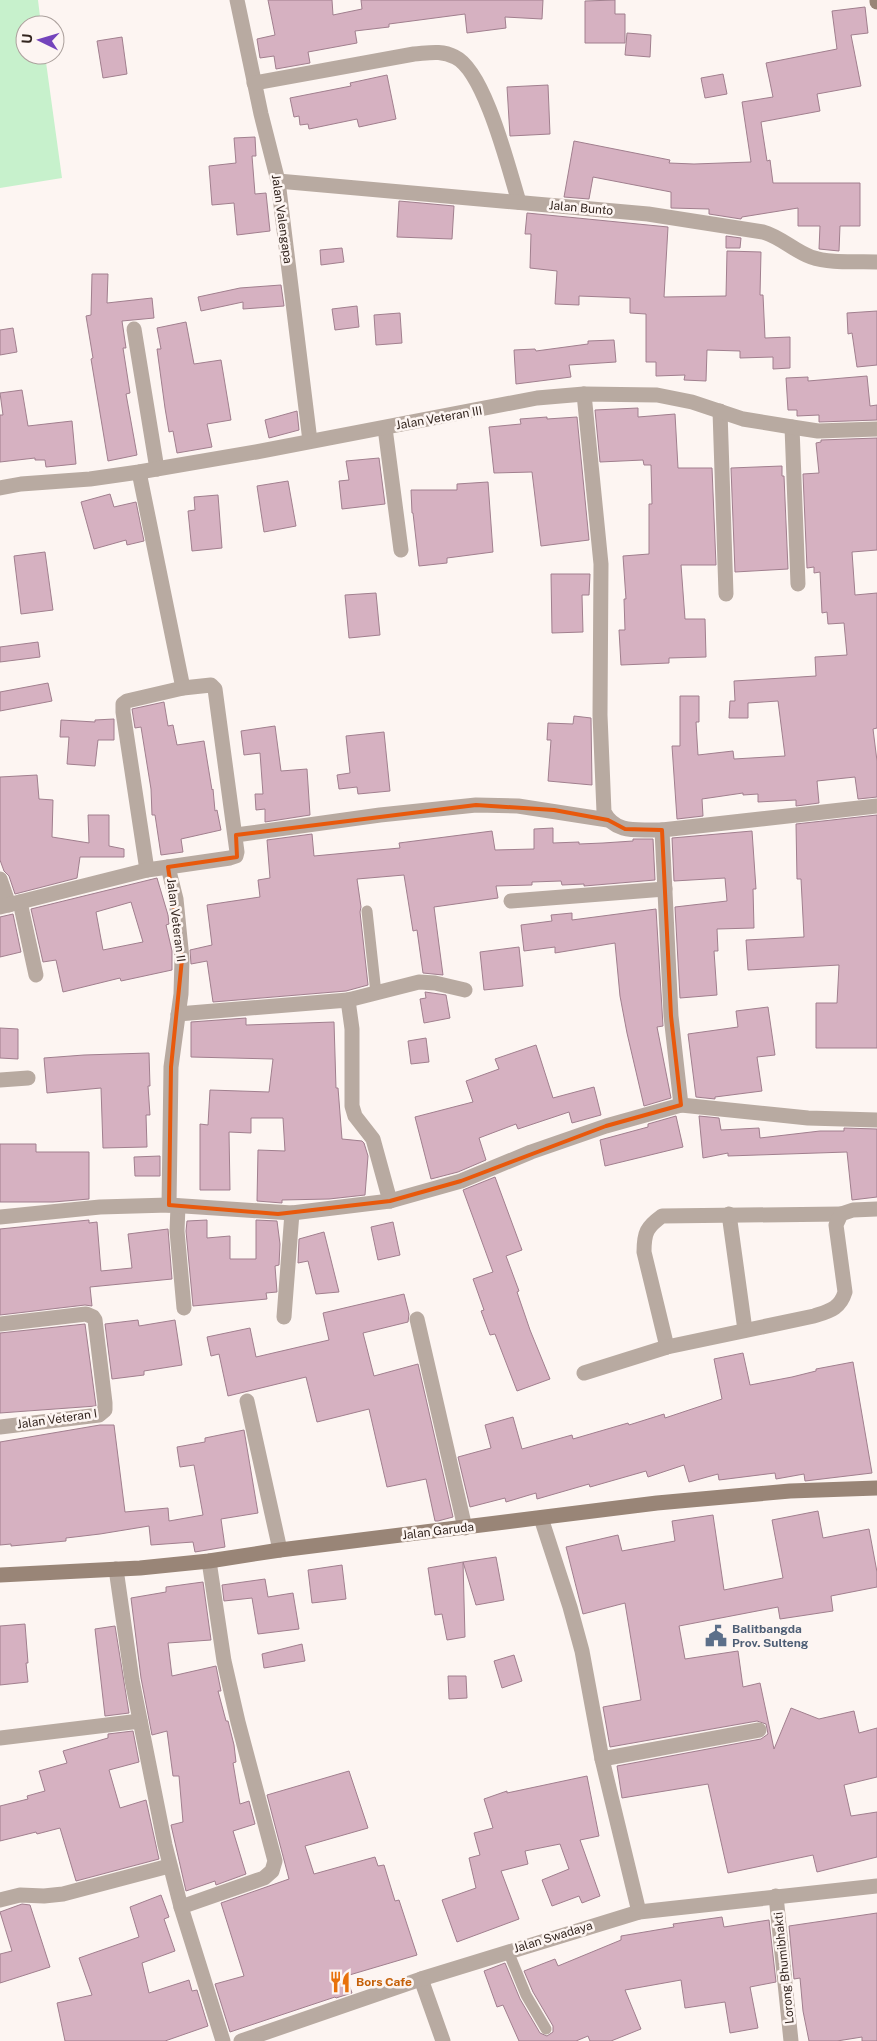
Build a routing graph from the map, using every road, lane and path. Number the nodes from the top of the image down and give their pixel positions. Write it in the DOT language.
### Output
graph roads {
  1 [pos="238,0"];
  2 [pos="254,83"];
  3 [pos="278,181"];
  4 [pos="519,202"];
  5 [pos="877,262"];
  6 [pos="134,329"];
  7 [pos="584,394"];
  8 [pos="720,411"];
  9 [pos="792,427"];
  10 [pos="385,428"];
  11 [pos="877,429"];
  12 [pos="310,441"];
  13 [pos="157,468"];
  14 [pos="139,472"];
  15 [pos="0,488"];
  16 [pos="401,550"];
  17 [pos="798,584"];
  18 [pos="726,594"];
  19 [pos="183,688"];
  20 [pos="877,806"];
  21 [pos="608,820"];
  22 [pos="662,830"];
  23 [pos="236,835"];
  24 [pos="168,867"];
  25 [pos="147,870"];
  26 [pos="0,879"];
  27 [pos="665,889"];
  28 [pos="511,901"];
  29 [pos="10,905"];
  30 [pos="367,911"];
  31 [pos="36,975"];
  32 [pos="465,990"];
  33 [pos="376,993"];
  34 [pos="348,1000"];
  35 [pos="178,1014"];
  36 [pos="28,1078"];
  37 [pos="0,1080"];
  38 [pos="681,1105"];
  39 [pos="877,1120"];
  40 [pos="390,1201"];
  41 [pos="173,1206"];
  42 [pos="877,1209"];
  43 [pos="292,1213"];
  44 [pos="729,1214"];
  45 [pos="841,1214"];
  46 [pos="0,1217"];
  47 [pos="184,1308"];
  48 [pos="284,1317"];
  49 [pos="417,1319"];
  50 [pos="0,1324"];
  51 [pos="745,1330"];
  52 [pos="667,1347"];
  53 [pos="584,1373"];
  54 [pos="247,1401"];
  55 [pos="0,1427"];
  56 [pos="877,1488"];
  57 [pos="540,1518"];
  58 [pos="465,1528"];
  59 [pos="280,1550"];
  60 [pos="209,1561"];
  61 [pos="116,1569"];
  62 [pos="0,1575"];
  63 [pos="140,1721"];
  64 [pos="759,1730"];
  65 [pos="0,1738"];
  66 [pos="602,1759"];
  67 [pos="169,1866"];
  68 [pos="877,1886"];
  69 [pos="776,1896"];
  70 [pos="0,1900"];
  71 [pos="181,1907"];
  72 [pos="639,1912"];
  73 [pos="508,1951"];
  74 [pos="422,1979"];
  75 [pos="546,2029"];
  76 [pos="223,2041"];
  77 [pos="241,2041"];
  78 [pos="443,2041"];
  79 [pos="791,2041"];
  1 -- 2 [label="street, Jalan Valengapa"];
  2 -- 3 [label="street, Jalan Valengapa"];
  2 -- 4 [label="street"];
  3 -- 4 [label="street, Jalan Bunto"];
  3 -- 12 [label="street, Jalan Valengapa"];
  4 -- 5 [label="street, Jalan Bunto"];
  6 -- 13 [label="street"];
  7 -- 8 [label="street, Jalan Veteran III"];
  7 -- 10 [label="street, Jalan Veteran III"];
  7 -- 21 [label="street"];
  8 -- 9 [label="street, Jalan Veteran III"];
  8 -- 18 [label="street"];
  9 -- 11 [label="street, Jalan Veteran III"];
  9 -- 17 [label="street"];
  10 -- 12 [label="street, Jalan Veteran III"];
  10 -- 16 [label="street"];
  12 -- 13 [label="street, Jalan Veteran III"];
  13 -- 14 [label="street, Jalan Veteran III"];
  14 -- 15 [label="street, Jalan Veteran III"];
  14 -- 19 [label="street"];
  19 -- 23 [label="street"];
  19 -- 25 [label="street"];
  20 -- 22 [label="street"];
  21 -- 22 [label="street"];
  21 -- 23 [label="street"];
  22 -- 27 [label="street"];
  23 -- 24 [label="street"];
  24 -- 25 [label="street, Jalan Veteran II"];
  24 -- 35 [label="street, Jalan Veteran II"];
  25 -- 29 [label="street, Jalan Veteran II"];
  26 -- 29 [label="street"];
  27 -- 28 [label="street"];
  27 -- 38 [label="street"];
  29 -- 31 [label="street"];
  30 -- 33 [label="lane"];
  32 -- 33 [label="street"];
  33 -- 34 [label="street"];
  34 -- 35 [label="street"];
  34 -- 40 [label="street"];
  35 -- 41 [label="street, Jalan Veteran II"];
  36 -- 37 [label="street"];
  38 -- 39 [label="street"];
  38 -- 40 [label="street"];
  40 -- 43 [label="street"];
  41 -- 43 [label="street"];
  41 -- 46 [label="street"];
  41 -- 47 [label="street, Jalan Veteran II"];
  42 -- 45 [label="street"];
  43 -- 48 [label="street"];
  44 -- 45 [label="street"];
  44 -- 51 [label="street"];
  44 -- 52 [label="street"];
  45 -- 51 [label="street"];
  49 -- 58 [label="street"];
  50 -- 55 [label="street, Jalan Veteran I"];
  51 -- 52 [label="street"];
  52 -- 53 [label="street"];
  54 -- 59 [label="street"];
  56 -- 57 [label="street, Jalan Garuda"];
  57 -- 58 [label="street, Jalan Garuda"];
  57 -- 66 [label="street"];
  58 -- 59 [label="street, Jalan Garuda"];
  59 -- 60 [label="street, Jalan Garuda"];
  60 -- 61 [label="street, Jalan Garuda"];
  60 -- 71 [label="street"];
  61 -- 62 [label="street, Jalan Garuda"];
  61 -- 63 [label="street"];
  63 -- 65 [label="street"];
  63 -- 67 [label="street"];
  64 -- 66 [label="street"];
  66 -- 72 [label="street"];
  67 -- 70 [label="street"];
  67 -- 71 [label="street"];
  68 -- 69 [label="street, Jalan Swadaya"];
  69 -- 72 [label="street, Jalan Swadaya"];
  69 -- 79 [label="street, Lorong Bhumibhakti"];
  71 -- 76 [label="street"];
  72 -- 73 [label="street, Jalan Swadaya"];
  73 -- 74 [label="street, Jalan Swadaya"];
  73 -- 75 [label="lane"];
  74 -- 77 [label="street, Jalan Swadaya"];
  74 -- 78 [label="street"];
}
